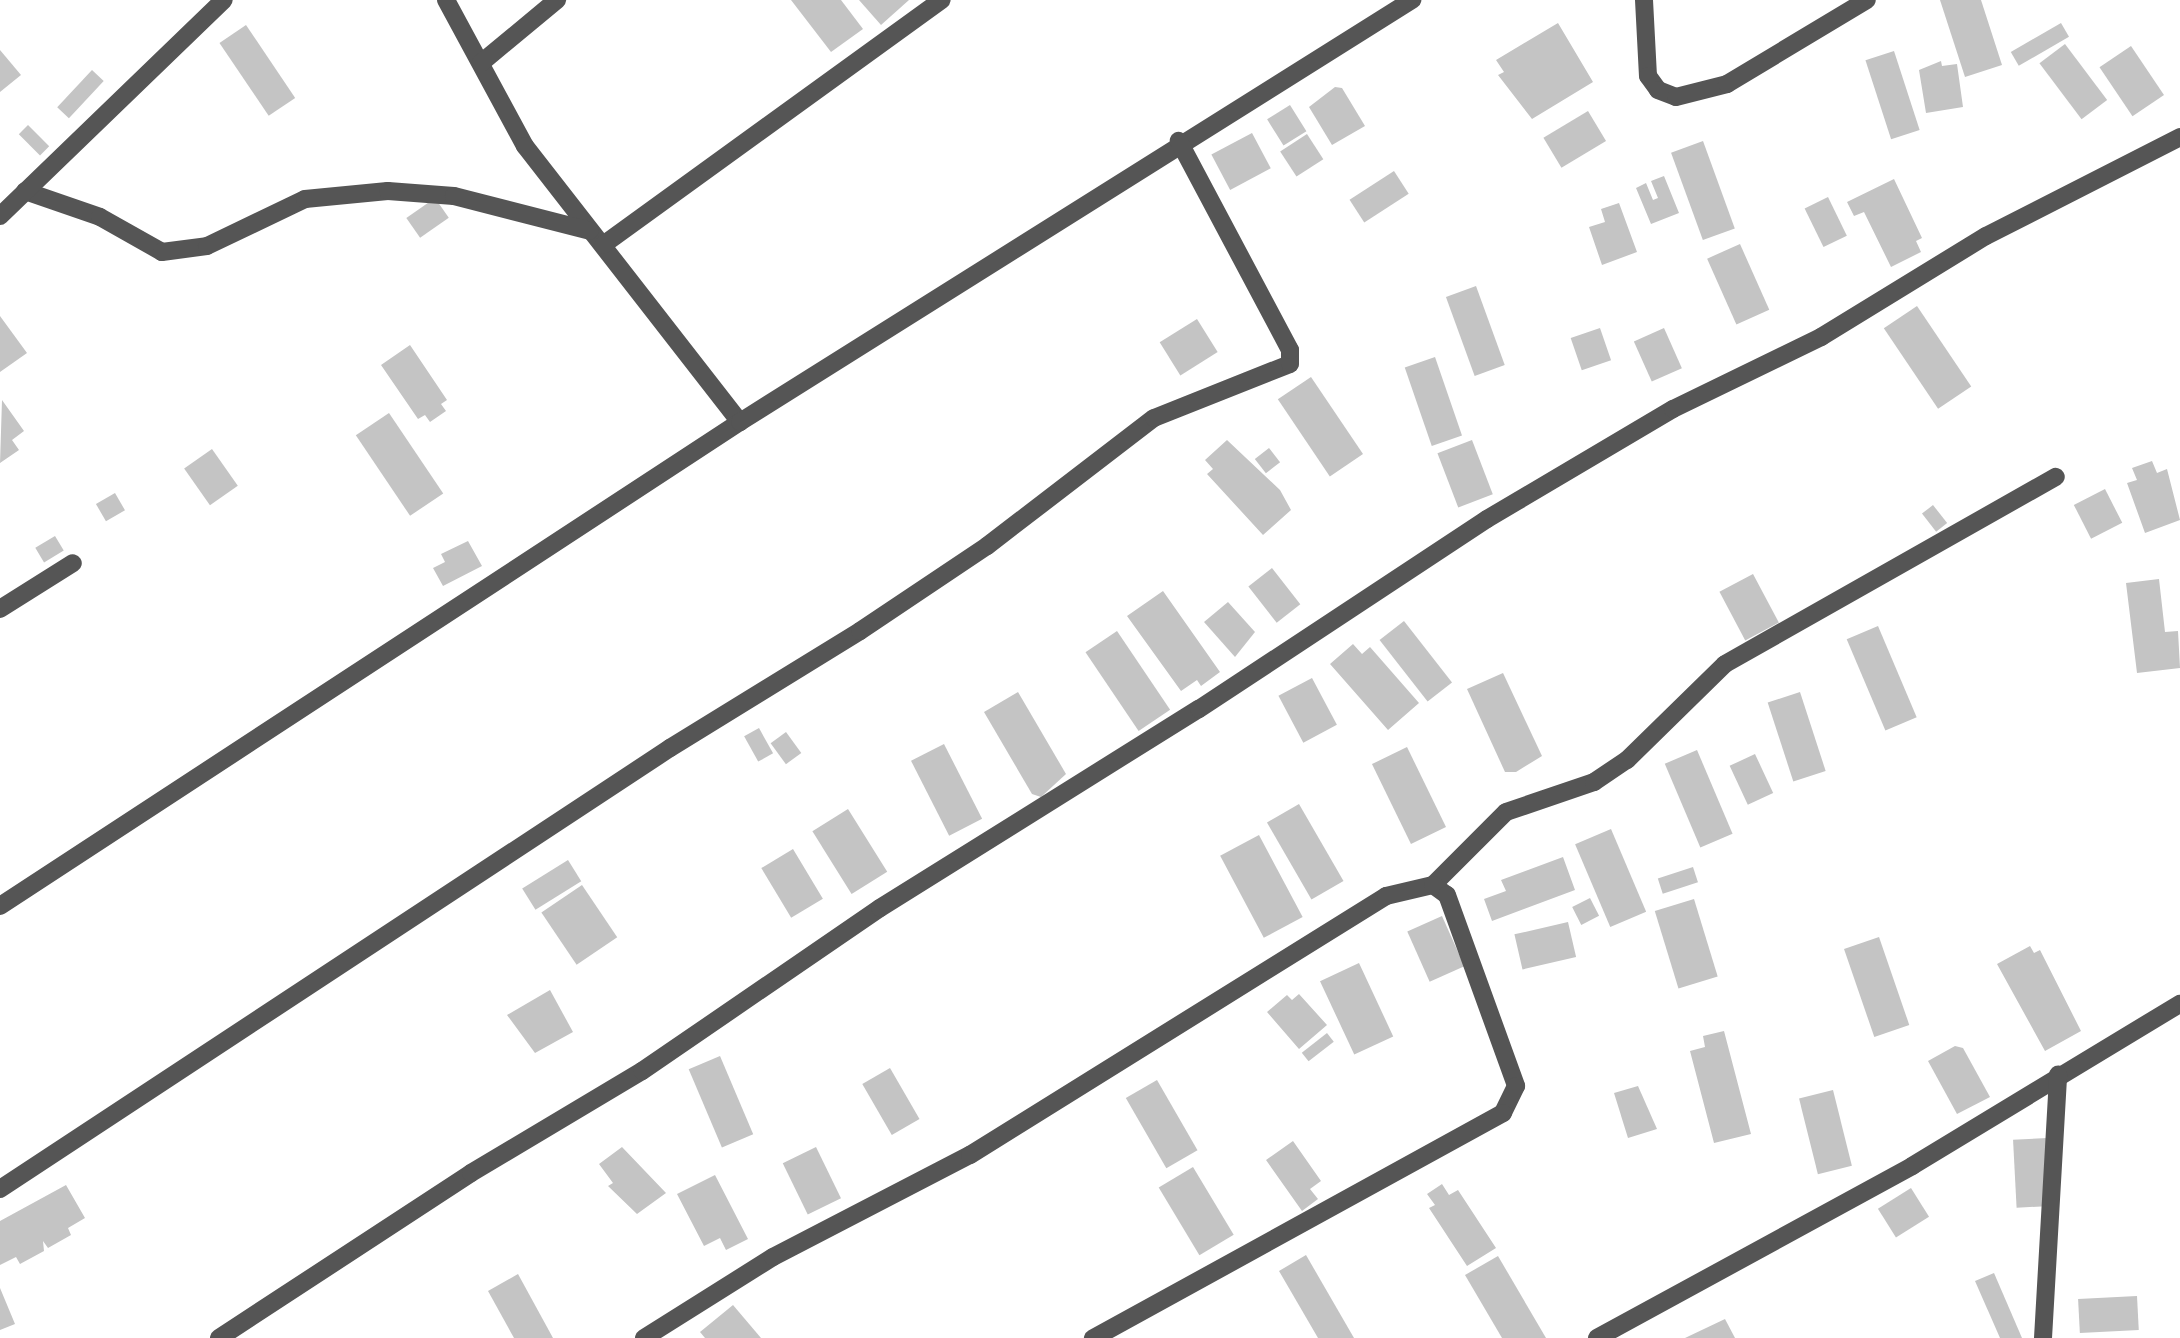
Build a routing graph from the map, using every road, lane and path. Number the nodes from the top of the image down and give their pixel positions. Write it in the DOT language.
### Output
graph roads {
  1 [pos="224,0"];
  2 [pos="446,0"];
  3 [pos="557,0"];
  4 [pos="942,0"];
  5 [pos="1412,0"];
  6 [pos="1644,0"];
  7 [pos="1867,0"];
  8 [pos="481,63"];
  9 [pos="2180,137"];
  10 [pos="1179,141"];
  11 [pos="25,191"];
  12 [pos="0,216"];
  13 [pos="590,231"];
  14 [pos="603,246"];
  15 [pos="740,422"];
  16 [pos="2056,477"];
  17 [pos="73,563"];
  18 [pos="0,610"];
  19 [pos="1433,885"];
  20 [pos="0,906"];
  21 [pos="2180,1004"];
  22 [pos="2058,1074"];
  23 [pos="0,1189"];
  24 [pos="219,1338"];
  25 [pos="644,1338"];
  26 [pos="1093,1338"];
  27 [pos="1597,1338"];
  28 [pos="2043,1338"];
  1 -- 11 [label="street"];
  2 -- 8 [label="street"];
  3 -- 8 [label="street"];
  4 -- 14 [label="street"];
  5 -- 10 [label="street"];
  6 -- 7 [label="street"];
  8 -- 13 [label="street"];
  9 -- 24 [label="street"];
  10 -- 15 [label="street"];
  10 -- 23 [label="street"];
  11 -- 12 [label="street"];
  11 -- 13 [label="street"];
  13 -- 14 [label="street"];
  14 -- 15 [label="street"];
  15 -- 20 [label="street"];
  16 -- 19 [label="street"];
  17 -- 18 [label="street"];
  19 -- 25 [label="street"];
  19 -- 26 [label="street"];
  21 -- 22 [label="street"];
  22 -- 27 [label="street"];
  22 -- 28 [label="street"];
}
